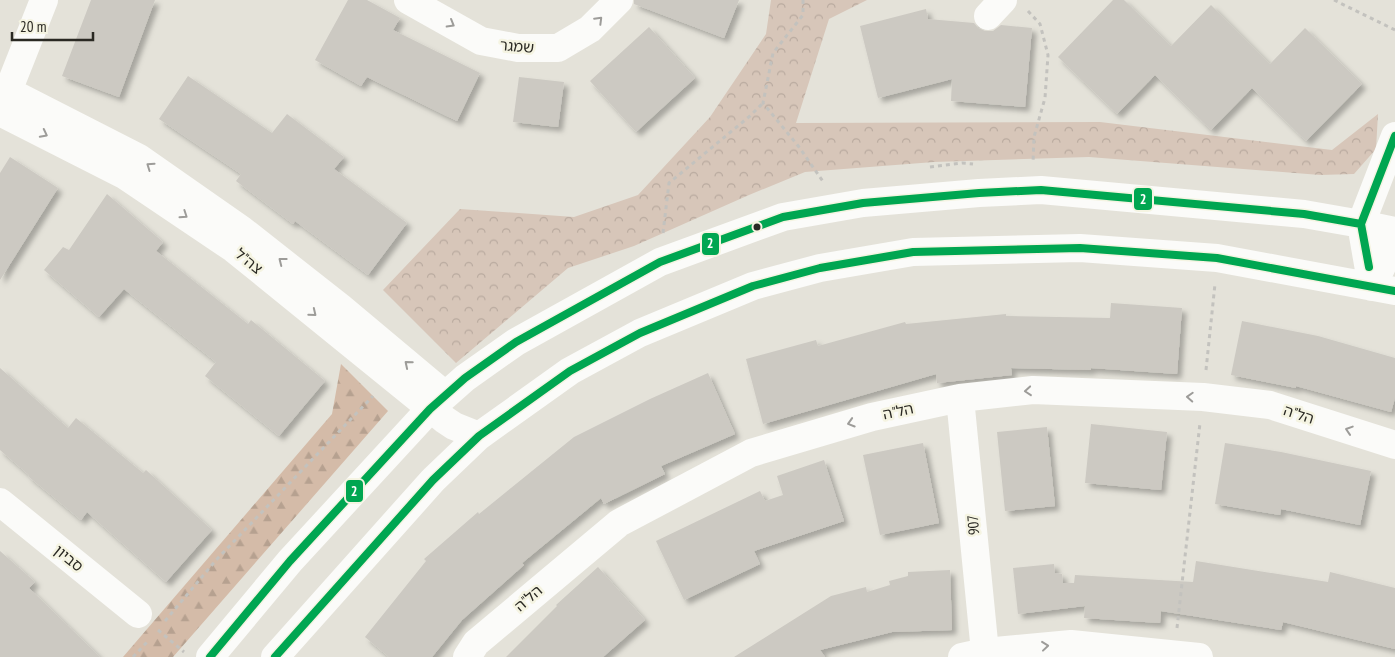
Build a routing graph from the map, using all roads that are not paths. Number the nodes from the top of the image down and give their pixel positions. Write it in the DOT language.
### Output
graph roads {
  1 [pos="44,0"];
  2 [pos="408,0"];
  3 [pos="619,0"];
  4 [pos="2,99"];
  5 [pos="1395,136"];
  6 [pos="1361,224"];
  7 [pos="1395,231"];
  8 [pos="1395,239"];
  9 [pos="1384,289"];
  10 [pos="960,398"];
  11 [pos="438,402"];
  12 [pos="480,436"];
  13 [pos="1395,445"];
  14 [pos="0,502"];
  15 [pos="138,614"];
  16 [pos="1105,652"];
  17 [pos="973,655"];
  18 [pos="1187,655"];
  19 [pos="210,657"];
  20 [pos="275,657"];
  21 [pos="466,657"];
  1 -- 4 [label="street"];
  2 -- 3 [label="street, שמגר, one-way"];
  4 -- 11 [label="street, צה\"ל"];
  5 -- 6 [label="street"];
  6 -- 7 [label="street"];
  6 -- 9 [label="street"];
  6 -- 11 [label="street"];
  8 -- 9 [label="street"];
  9 -- 12 [label="street"];
  13 -- 10 [label="street, הל\"ה, one-way"];
  10 -- 17 [label="street, 907"];
  10 -- 21 [label="street, הל\"ה, one-way"];
  11 -- 12 [label="street, צה\"ל"];
  11 -- 19 [label="street"];
  12 -- 20 [label="street"];
  14 -- 15 [label="street, סביון"];
  17 -- 16 [label="street, one-way"];
  16 -- 18 [label="street"];
}
